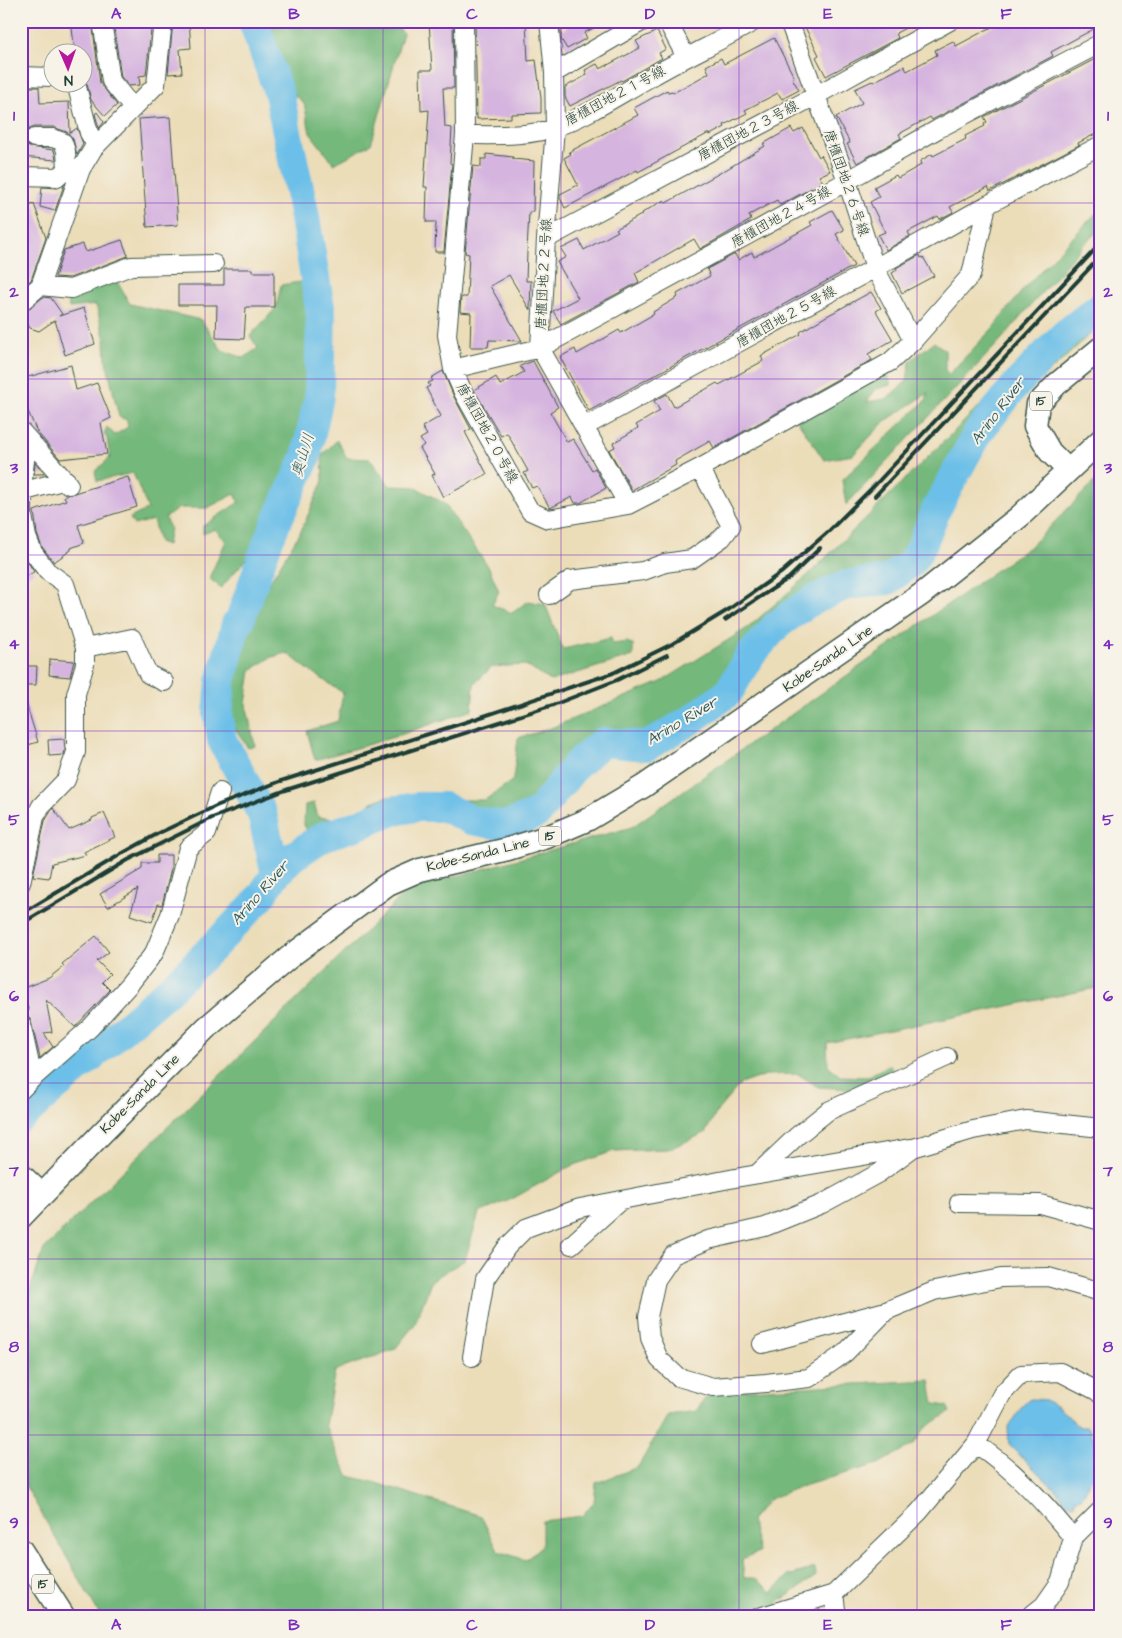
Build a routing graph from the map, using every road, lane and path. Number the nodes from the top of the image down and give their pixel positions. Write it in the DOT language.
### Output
graph roads {
  1 [pos="102,21"];
  2 [pos="163,21"];
  3 [pos="464,21"];
  4 [pos="549,21"];
  5 [pos="643,21"];
  6 [pos="667,21"];
  7 [pos="756,21"];
  8 [pos="789,21"];
  9 [pos="950,21"];
  10 [pos="1101,43"];
  11 [pos="686,57"];
  12 [pos="554,73"];
  13 [pos="21,76"];
  14 [pos="42,77"];
  15 [pos="78,92"];
  16 [pos="815,96"];
  17 [pos="133,108"];
  18 [pos="555,128"];
  19 [pos="465,135"];
  20 [pos="34,138"];
  21 [pos="96,145"];
  22 [pos="1101,145"];
  23 [pos="74,169"];
  24 [pos="21,176"];
  25 [pos="847,181"];
  26 [pos="987,205"];
  27 [pos="546,240"];
  28 [pos="214,264"];
  29 [pos="875,268"];
  30 [pos="40,286"];
  31 [pos="21,302"];
  32 [pos="912,341"];
  33 [pos="540,348"];
  34 [pos="1101,348"];
  35 [pos="453,369"];
  36 [pos="584,427"];
  37 [pos="23,434"];
  38 [pos="1101,440"];
  39 [pos="700,468"];
  40 [pos="1068,470"];
  41 [pos="22,492"];
  42 [pos="628,505"];
  43 [pos="549,595"];
  44 [pos="85,648"];
  45 [pos="164,682"];
  46 [pos="220,792"];
  47 [pos="21,884"];
  48 [pos="21,1023"];
  49 [pos="947,1057"];
  50 [pos="27,1084"];
  51 [pos="1101,1128"];
  52 [pos="913,1148"];
  53 [pos="757,1174"];
  54 [pos="30,1183"];
  55 [pos="621,1200"];
  56 [pos="959,1203"];
  57 [pos="21,1217"];
  58 [pos="1101,1221"];
  59 [pos="571,1245"];
  60 [pos="1101,1294"];
  61 [pos="886,1310"];
  62 [pos="762,1344"];
  63 [pos="472,1357"];
  64 [pos="1101,1395"];
  65 [pos="976,1444"];
  66 [pos="1101,1510"];
  67 [pos="1073,1538"];
  68 [pos="21,1550"];
  69 [pos="834,1594"];
  70 [pos="64,1617"];
  71 [pos="758,1617"];
  72 [pos="836,1617"];
  73 [pos="1029,1617"];
  1 -- 17 [label="street"];
  2 -- 17 [label="street"];
  3 -- 19 [label="street, 唐櫃団地２０号線"];
  4 -- 12 [label="street, 唐櫃団地２２号線"];
  5 -- 12 [label="street"];
  6 -- 11 [label="street"];
  7 -- 11 [label="street, 唐櫃団地２１号線"];
  8 -- 16 [label="street, 唐櫃団地２６号線"];
  9 -- 16 [label="street, 唐櫃団地２３号線"];
  10 -- 25 [label="street, 唐櫃団地２４号線"];
  11 -- 18 [label="street, 唐櫃団地２１号線"];
  12 -- 18 [label="street, 唐櫃団地２２号線"];
  13 -- 14 [label="street"];
  15 -- 21 [label="street"];
  16 -- 25 [label="street, 唐櫃団地２６号線"];
  16 -- 27 [label="street, 唐櫃団地２３号線"];
  17 -- 21 [label="street"];
  18 -- 19 [label="street, 唐櫃団地２１号線"];
  18 -- 27 [label="street, 唐櫃団地２２号線"];
  19 -- 35 [label="street, 唐櫃団地２０号線"];
  20 -- 23 [label="street"];
  21 -- 23 [label="street"];
  22 -- 26 [label="street"];
  23 -- 24 [label="street"];
  23 -- 30 [label="street"];
  25 -- 29 [label="street, 唐櫃団地２６号線"];
  25 -- 33 [label="street, 唐櫃団地２４号線"];
  26 -- 29 [label="street, 唐櫃団地２５号線"];
  26 -- 32 [label="street, 唐櫃団地２０号線"];
  27 -- 33 [label="street, 唐櫃団地２２号線"];
  28 -- 30 [label="street"];
  29 -- 32 [label="street, 唐櫃団地２６号線"];
  29 -- 36 [label="street, 唐櫃団地２５号線"];
  30 -- 31 [label="street"];
  32 -- 39 [label="street, 唐櫃団地２０号線"];
  33 -- 35 [label="street, 唐櫃団地２４号線"];
  33 -- 36 [label="street, 唐櫃団地２２号線"];
  34 -- 40 [label="main road, 15"];
  35 -- 42 [label="street, 唐櫃団地２０号線"];
  36 -- 42 [label="street, 唐櫃団地２２号線"];
  37 -- 41 [label="street"];
  37 -- 41 [label="street"];
  38 -- 40 [label="main road, Kobe-Sanda Line / 15"];
  39 -- 42 [label="street, 唐櫃団地２０号線"];
  39 -- 43 [label="street"];
  40 -- 54 [label="main road, Kobe-Sanda Line / 15"];
  41 -- 44 [label="street"];
  44 -- 45 [label="street"];
  44 -- 47 [label="street"];
  46 -- 50 [label="street"];
  48 -- 50 [label="street"];
  49 -- 53 [label="street"];
  51 -- 52 [label="street"];
  52 -- 53 [label="street"];
  52 -- 61 [label="street"];
  53 -- 55 [label="street"];
  54 -- 57 [label="main road, Kobe-Sanda Line / 15"];
  55 -- 59 [label="street"];
  55 -- 63 [label="street"];
  56 -- 58 [label="street"];
  60 -- 61 [label="street"];
  61 -- 62 [label="street"];
  64 -- 65 [label="street"];
  65 -- 67 [label="street"];
  65 -- 69 [label="street"];
  66 -- 67 [label="street"];
  67 -- 73 [label="street"];
  68 -- 70 [label="main road, 15"];
  69 -- 71 [label="street"];
  69 -- 72 [label="street"];
}
